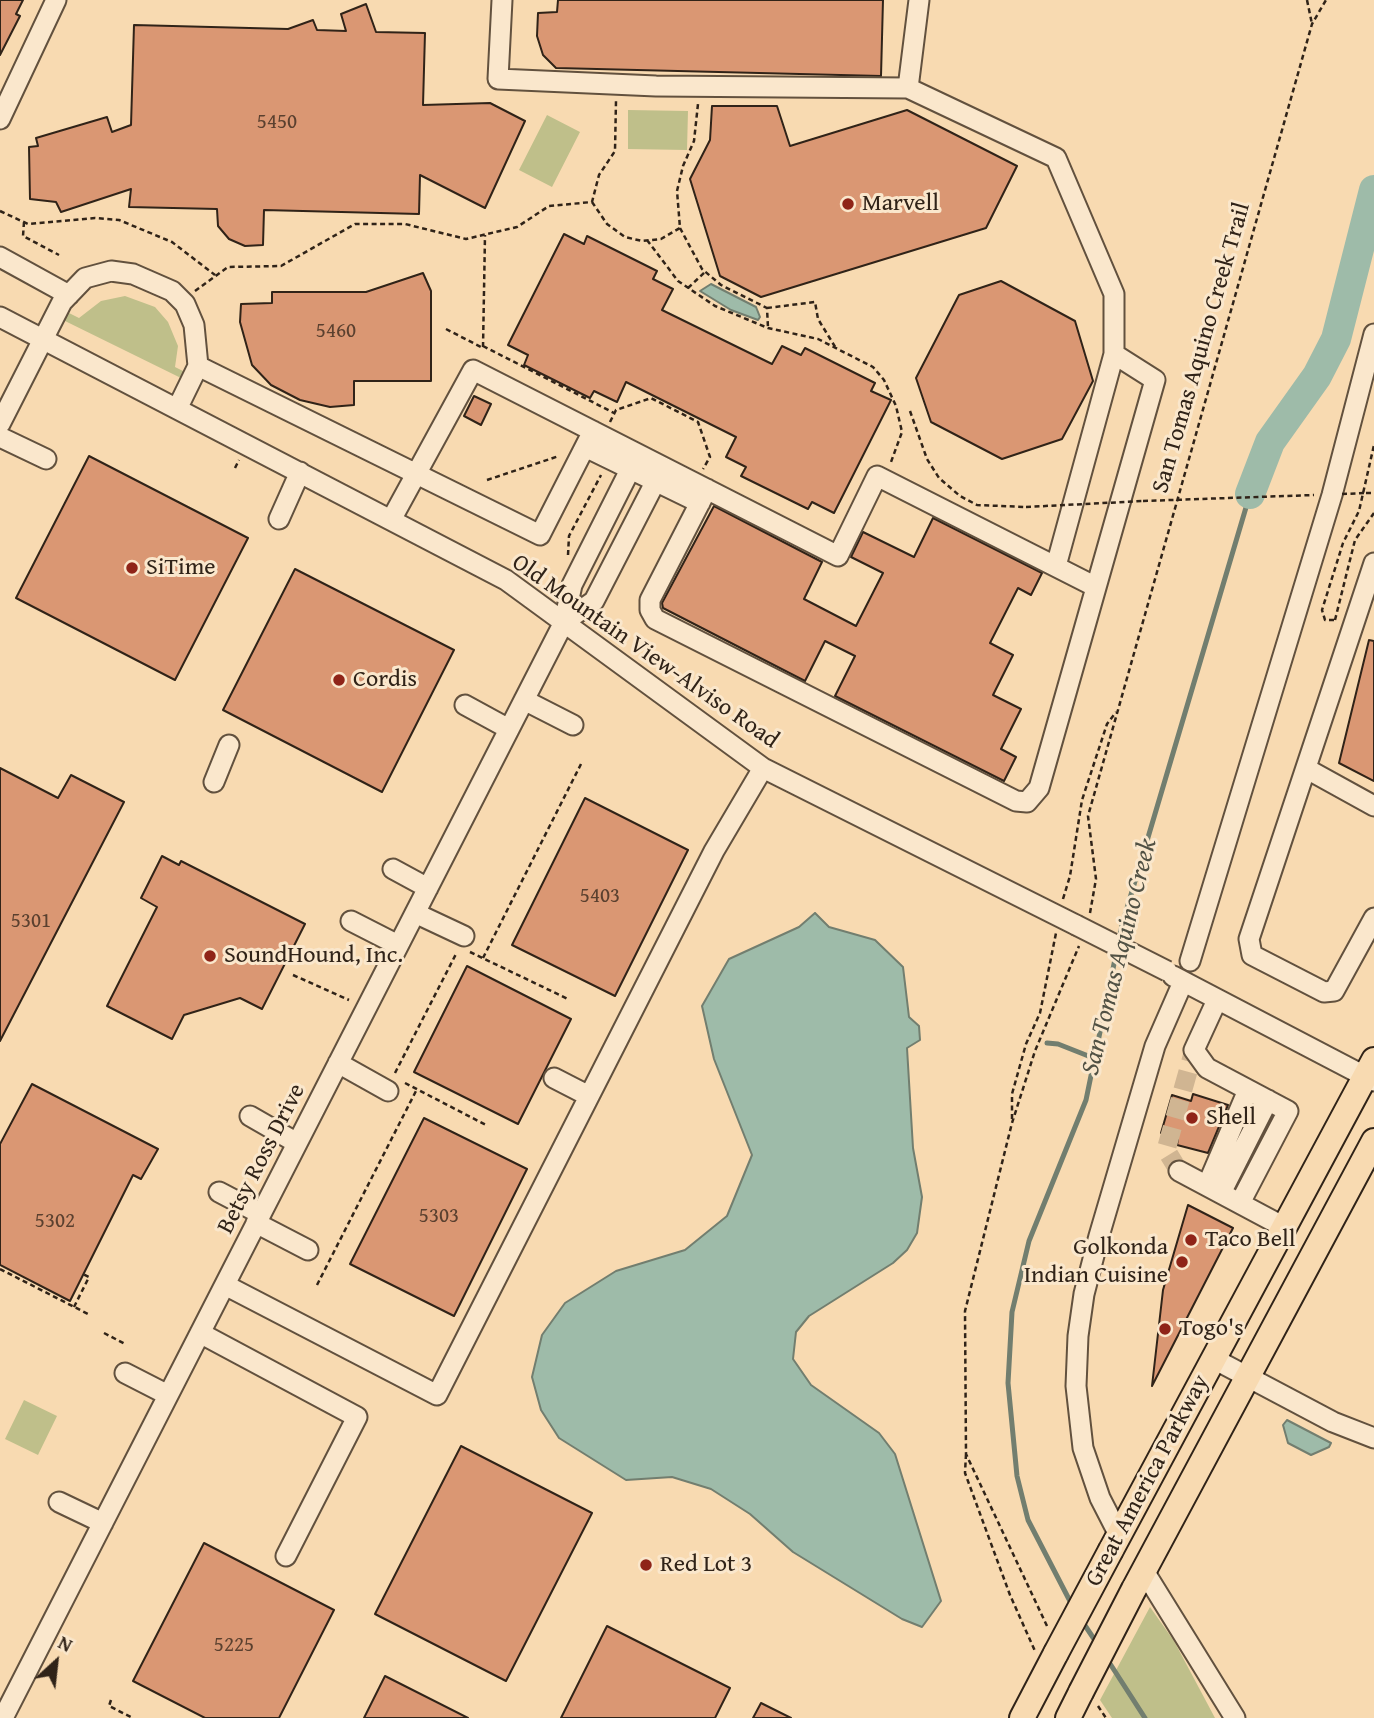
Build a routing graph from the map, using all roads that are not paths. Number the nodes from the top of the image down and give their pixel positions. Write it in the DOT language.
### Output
graph roads {
  1 [pos="57,0"];
  2 [pos="502,0"];
  3 [pos="919,0"];
  4 [pos="908,89"];
  5 [pos="0,118"];
  6 [pos="0,257"];
  7 [pos="68,295"];
  8 [pos="0,317"];
  9 [pos="1374,334"];
  10 [pos="42,339"];
  11 [pos="1114,354"];
  12 [pos="198,366"];
  13 [pos="177,409"];
  14 [pos="0,424"];
  15 [pos="595,434"];
  16 [pos="0,437"];
  17 [pos="46,459"];
  18 [pos="634,461"];
  19 [pos="300,472"];
  20 [pos="417,473"];
  21 [pos="660,474"];
  22 [pos="703,488"];
  23 [pos="279,519"];
  24 [pos="391,520"];
  25 [pos="1374,563"];
  26 [pos="1056,566"];
  27 [pos="1096,587"];
  28 [pos="564,622"];
  29 [pos="524,700"];
  30 [pos="465,705"];
  31 [pos="573,725"];
  32 [pos="509,729"];
  33 [pos="229,745"];
  34 [pos="763,768"];
  35 [pos="1307,769"];
  36 [pos="214,782"];
  37 [pos="1374,806"];
  38 [pos="393,869"];
  39 [pos="428,888"];
  40 [pos="415,913"];
  41 [pos="1374,918"];
  42 [pos="351,921"];
  43 [pos="464,936"];
  44 [pos="398,945"];
  45 [pos="1190,961"];
  46 [pos="1175,977"];
  47 [pos="1217,1000"];
  48 [pos="338,1063"];
  49 [pos="1371,1072"];
  50 [pos="554,1078"];
  51 [pos="395,1084"];
  52 [pos="1248,1090"];
  53 [pos="589,1096"];
  54 [pos="1268,1100"];
  55 [pos="250,1116"];
  56 [pos="1374,1141"];
  57 [pos="297,1143"];
  58 [pos="1179,1171"];
  59 [pos="1214,1189"];
  60 [pos="219,1192"];
  61 [pos="1240,1203"];
  62 [pos="259,1218"];
  63 [pos="1284,1227"];
  64 [pos="308,1250"];
  65 [pos="225,1285"];
  66 [pos="200,1333"];
  67 [pos="1214,1359"];
  68 [pos="125,1373"];
  69 [pos="1248,1377"];
  70 [pos="168,1395"];
  71 [pos="1374,1437"];
  72 [pos="59,1502"];
  73 [pos="103,1523"];
  74 [pos="1115,1542"];
  75 [pos="286,1556"];
  76 [pos="1139,1580"];
  77 [pos="4,1711"];
  78 [pos="1022,1718"];
  79 [pos="1068,1718"];
  80 [pos="1235,1718"];
  1 -- 5 [label="street"];
  2 -- 4 [label="street"];
  3 -- 4 [label="street"];
  4 -- 11 [label="street"];
  6 -- 7 [label="street"];
  7 -- 10 [label="street"];
  7 -- 12 [label="street"];
  8 -- 10 [label="street, Old Mountain View-Alviso Road"];
  9 -- 45 [label="street"];
  10 -- 13 [label="street, Old Mountain View-Alviso Road"];
  10 -- 14 [label="street"];
  11 -- 26 [label="street"];
  11 -- 27 [label="street"];
  12 -- 13 [label="street"];
  12 -- 20 [label="street"];
  13 -- 19 [label="street, Old Mountain View-Alviso Road"];
  15 -- 18 [label="street"];
  15 -- 20 [label="street"];
  15 -- 20 [label="street"];
  16 -- 17 [label="street"];
  18 -- 21 [label="street"];
  18 -- 28 [label="street"];
  19 -- 23 [label="street"];
  19 -- 24 [label="street, Old Mountain View-Alviso Road"];
  20 -- 24 [label="street"];
  21 -- 22 [label="street"];
  21 -- 28 [label="street"];
  22 -- 26 [label="street"];
  22 -- 27 [label="street"];
  24 -- 28 [label="street, Old Mountain View-Alviso Road"];
  25 -- 35 [label="street"];
  26 -- 27 [label="street"];
  28 -- 29 [label="street, Betsy Ross Drive"];
  28 -- 34 [label="street, Old Mountain View-Alviso Road"];
  29 -- 31 [label="street"];
  29 -- 32 [label="street, Betsy Ross Drive"];
  30 -- 32 [label="street"];
  32 -- 39 [label="street, Betsy Ross Drive"];
  33 -- 36 [label="street"];
  34 -- 46 [label="street, Old Mountain View-Alviso Road, bridge"];
  34 -- 53 [label="street"];
  35 -- 37 [label="street"];
  35 -- 41 [label="street"];
  38 -- 39 [label="street"];
  39 -- 40 [label="street, Betsy Ross Drive"];
  40 -- 43 [label="street"];
  40 -- 44 [label="street, Betsy Ross Drive"];
  42 -- 44 [label="street"];
  44 -- 48 [label="street, Betsy Ross Drive"];
  46 -- 47 [label="street, Old Mountain View-Alviso Road"];
  46 -- 74 [label="street"];
  47 -- 49 [label="street, Old Mountain View-Alviso Road"];
  47 -- 52 [label="street"];
  48 -- 51 [label="street"];
  48 -- 57 [label="street, Betsy Ross Drive"];
  49 -- 63 [label="main road, Great America Parkway"];
  50 -- 53 [label="street"];
  52 -- 54 [label="street"];
  52 -- 59 [label="street"];
  53 -- 65 [label="street"];
  54 -- 59 [label="street"];
  54 -- 61 [label="street"];
  55 -- 57 [label="street"];
  56 -- 69 [label="main road, Great America Parkway"];
  57 -- 62 [label="street, Betsy Ross Drive"];
  58 -- 59 [label="street"];
  59 -- 61 [label="street"];
  60 -- 62 [label="street"];
  61 -- 63 [label="street"];
  62 -- 64 [label="street"];
  62 -- 65 [label="street, Betsy Ross Drive"];
  63 -- 67 [label="main road, Great America Parkway"];
  65 -- 66 [label="street, Betsy Ross Drive"];
  66 -- 70 [label="street, Betsy Ross Drive"];
  66 -- 75 [label="street"];
  67 -- 69 [label="street"];
  67 -- 74 [label="main road, Great America Parkway"];
  68 -- 70 [label="street"];
  69 -- 71 [label="street"];
  69 -- 76 [label="main road, Great America Parkway"];
  70 -- 73 [label="street, Betsy Ross Drive"];
  72 -- 73 [label="street"];
  73 -- 77 [label="street, Betsy Ross Drive"];
  74 -- 78 [label="main road, Great America Parkway, bridge"];
  76 -- 79 [label="main road, Great America Parkway, bridge"];
  76 -- 80 [label="street"];
}
